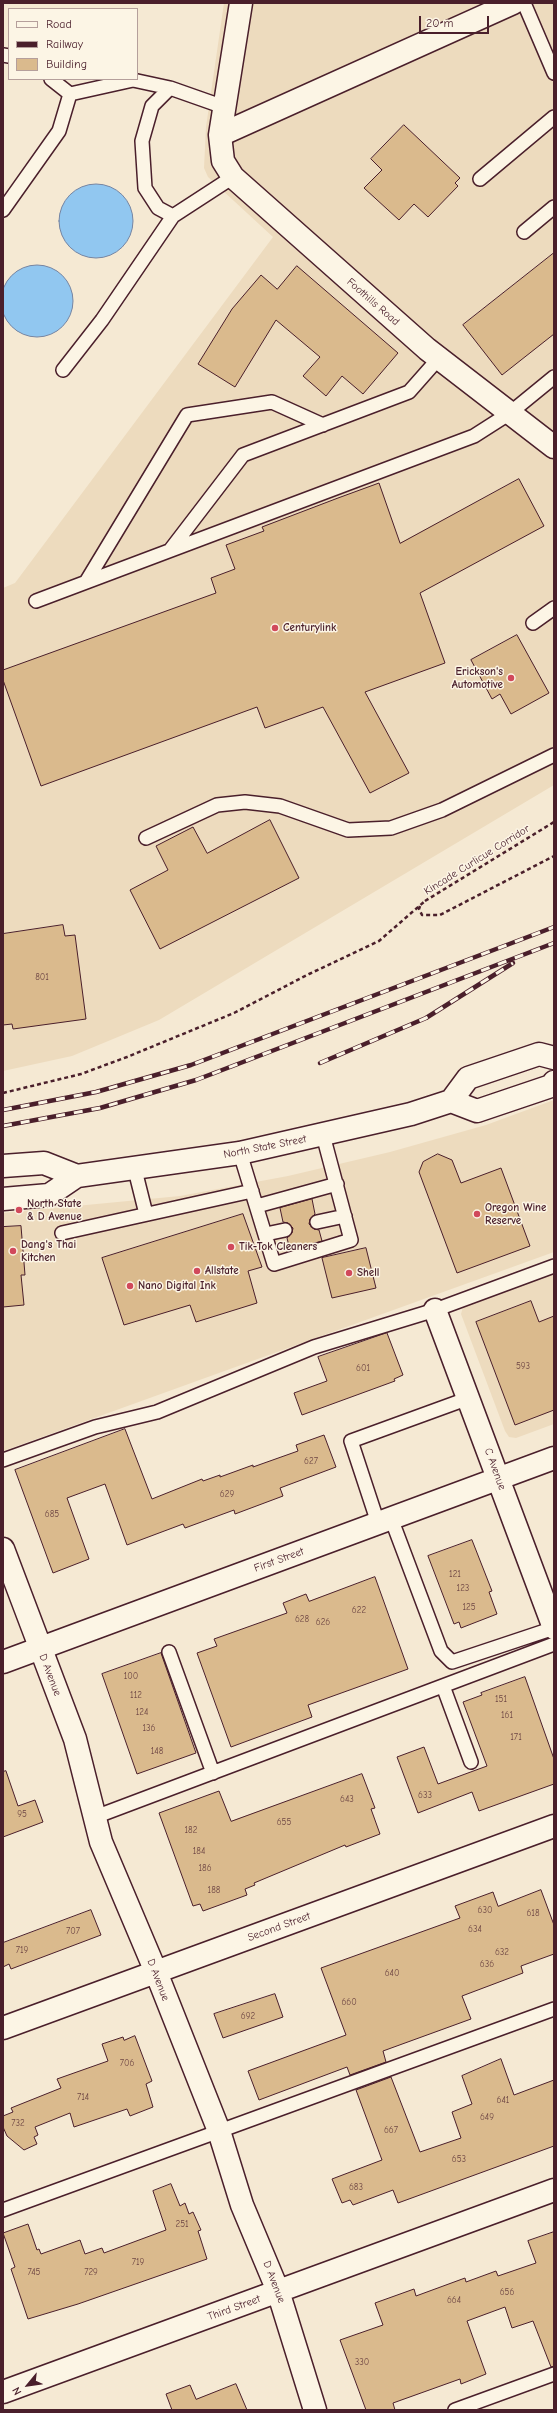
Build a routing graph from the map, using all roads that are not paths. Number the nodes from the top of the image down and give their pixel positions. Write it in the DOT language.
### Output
graph roads {
  1 [pos="241,3"];
  2 [pos="513,3"];
  3 [pos="524,3"];
  4 [pos="554,73"];
  5 [pos="52,80"];
  6 [pos="170,88"];
  7 [pos="70,94"];
  8 [pos="224,107"];
  9 [pos="554,117"];
  10 [pos="220,136"];
  11 [pos="233,177"];
  12 [pos="480,179"];
  13 [pos="554,207"];
  14 [pos="3,210"];
  15 [pos="173,216"];
  16 [pos="524,232"];
  17 [pos="439,358"];
  18 [pos="63,370"];
  19 [pos="554,377"];
  20 [pos="510,413"];
  21 [pos="323,425"];
  22 [pos="554,447"];
  23 [pos="171,549"];
  24 [pos="86,582"];
  25 [pos="36,601"];
  26 [pos="554,608"];
  27 [pos="533,623"];
  28 [pos="554,755"];
  29 [pos="146,838"];
  30 [pos="554,1058"];
  31 [pos="554,1082"];
  32 [pos="451,1101"];
  33 [pos="323,1135"];
  34 [pos="240,1153"];
  35 [pos="3,1166"];
  36 [pos="135,1170"];
  37 [pos="77,1176"];
  38 [pos="337,1184"];
  39 [pos="252,1191"];
  40 [pos="3,1199"];
  41 [pos="257,1206"];
  42 [pos="146,1214"];
  43 [pos="345,1216"];
  44 [pos="318,1222"];
  45 [pos="285,1230"];
  46 [pos="62,1233"];
  47 [pos="266,1234"];
  48 [pos="554,1266"];
  49 [pos="435,1310"];
  50 [pos="469,1398"];
  51 [pos="554,1458"];
  52 [pos="3,1460"];
  53 [pos="499,1478"];
  54 [pos="385,1521"];
  55 [pos="3,1550"];
  56 [pos="554,1628"];
  57 [pos="554,1644"];
  58 [pos="40,1649"];
  59 [pos="169,1652"];
  60 [pos="3,1662"];
  61 [pos="444,1686"];
  62 [pos="471,1762"];
  63 [pos="213,1773"];
  64 [pos="95,1817"];
  65 [pos="554,1826"];
  66 [pos="156,1972"];
  67 [pos="554,2009"];
  68 [pos="3,2028"];
  69 [pos="219,2131"];
  70 [pos="554,2190"];
  71 [pos="3,2210"];
  72 [pos="278,2292"];
  73 [pos="554,2374"];
  74 [pos="3,2392"];
  75 [pos="315,2410"];
  76 [pos="455,2410"];
  1 -- 8 [label="street, Foothills Road"];
  2 -- 10 [label="street"];
  3 -- 4 [label="lane"];
  5 -- 7 [label="lane"];
  6 -- 7 [label="lane"];
  6 -- 8 [label="lane"];
  6 -- 15 [label="lane"];
  7 -- 14 [label="lane"];
  8 -- 10 [label="street, Foothills Road"];
  9 -- 12 [label="lane"];
  10 -- 11 [label="street, Foothills Road"];
  11 -- 15 [label="lane"];
  11 -- 17 [label="street, Foothills Road"];
  13 -- 16 [label="lane"];
  15 -- 18 [label="lane"];
  17 -- 20 [label="street, Foothills Road"];
  17 -- 21 [label="lane"];
  19 -- 20 [label="lane"];
  20 -- 22 [label="street, Foothills Road"];
  20 -- 23 [label="lane"];
  21 -- 23 [label="lane"];
  21 -- 24 [label="lane"];
  23 -- 24 [label="lane"];
  24 -- 25 [label="lane"];
  26 -- 27 [label="lane"];
  28 -- 29 [label="lane"];
  30 -- 32 [label="street"];
  31 -- 32 [label="street"];
  32 -- 33 [label="street, North State Street"];
  33 -- 34 [label="street, North State Street"];
  33 -- 38 [label="lane"];
  34 -- 36 [label="street, North State Street"];
  34 -- 39 [label="lane"];
  35 -- 37 [label="street, North State Street"];
  36 -- 37 [label="street, North State Street"];
  36 -- 42 [label="lane"];
  37 -- 40 [label="street, North State Street"];
  38 -- 41 [label="lane"];
  38 -- 43 [label="lane"];
  39 -- 41 [label="lane"];
  39 -- 42 [label="lane"];
  41 -- 47 [label="lane"];
  42 -- 46 [label="lane"];
  43 -- 44 [label="lane"];
  43 -- 47 [label="lane"];
  45 -- 47 [label="lane"];
  48 -- 49 [label="lane"];
  49 -- 50 [label="street, C Avenue"];
  49 -- 52 [label="lane"];
  50 -- 53 [label="street, C Avenue"];
  50 -- 54 [label="lane"];
  51 -- 53 [label="street, First Street"];
  53 -- 54 [label="street, First Street"];
  53 -- 56 [label="street, C Avenue"];
  54 -- 56 [label="lane"];
  54 -- 58 [label="street, First Street"];
  55 -- 58 [label="street, D Avenue"];
  57 -- 61 [label="lane"];
  58 -- 60 [label="street, First Street"];
  58 -- 64 [label="street, D Avenue"];
  59 -- 63 [label="lane"];
  61 -- 62 [label="lane"];
  61 -- 63 [label="lane"];
  63 -- 64 [label="lane"];
  64 -- 66 [label="street, D Avenue"];
  65 -- 66 [label="street, Second Street"];
  66 -- 68 [label="street, Second Street"];
  66 -- 69 [label="street, D Avenue"];
  67 -- 69 [label="lane"];
  69 -- 71 [label="lane"];
  69 -- 72 [label="street, D Avenue"];
  70 -- 72 [label="street, Third Street"];
  72 -- 74 [label="street, Third Street"];
  72 -- 75 [label="street, D Avenue"];
  73 -- 76 [label="lane"];
}
